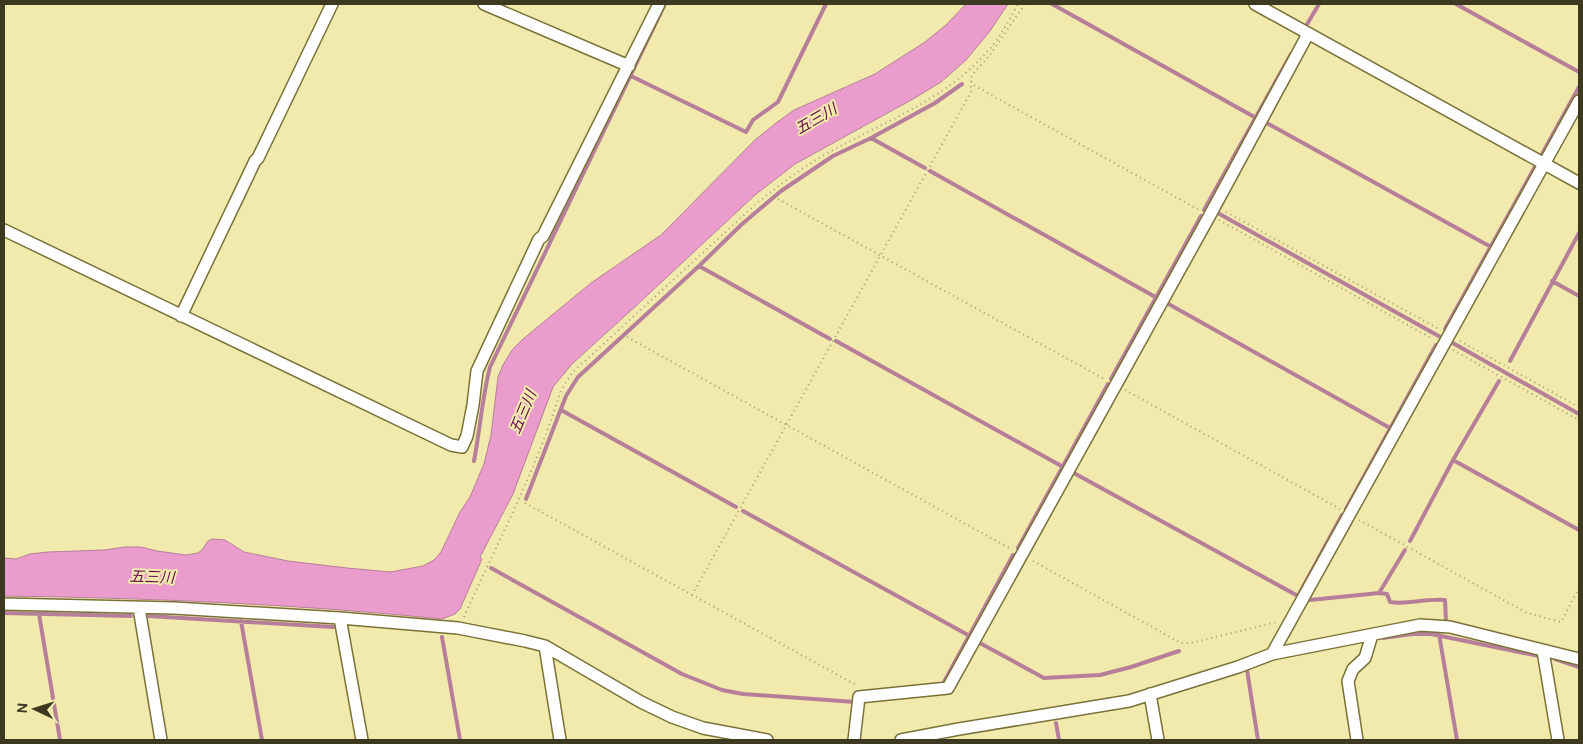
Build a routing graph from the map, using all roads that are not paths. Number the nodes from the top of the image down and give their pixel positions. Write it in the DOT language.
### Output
graph roads {
  1 [pos="332,4"];
  2 [pos="484,4"];
  3 [pos="659,4"];
  4 [pos="1255,4"];
  5 [pos="1308,34"];
  6 [pos="629,66"];
  7 [pos="1579,101"];
  8 [pos="1544,164"];
  9 [pos="1579,183"];
  10 [pos="4,230"];
  11 [pos="181,316"];
  12 [pos="4,604"];
  13 [pos="139,608"];
  14 [pos="340,618"];
  15 [pos="1372,635"];
  16 [pos="545,646"];
  17 [pos="1543,651"];
  18 [pos="1272,654"];
  19 [pos="1579,659"];
  20 [pos="1150,694"];
  21 [pos="960,734"];
  22 [pos="161,740"];
  23 [pos="362,740"];
  24 [pos="560,740"];
  25 [pos="762,740"];
  26 [pos="854,740"];
  27 [pos="901,740"];
  28 [pos="1158,740"];
  29 [pos="1357,740"];
  30 [pos="1558,740"];
  1 -- 11 [label="street"];
  2 -- 6 [label="street"];
  3 -- 6 [label="street"];
  4 -- 5 [label="street"];
  5 -- 8 [label="street"];
  5 -- 26 [label="street"];
  6 -- 11 [label="street"];
  7 -- 8 [label="street"];
  8 -- 9 [label="street"];
  8 -- 18 [label="street"];
  10 -- 11 [label="street"];
  12 -- 13 [label="street"];
  13 -- 14 [label="street"];
  13 -- 22 [label="street"];
  14 -- 16 [label="street"];
  14 -- 23 [label="street"];
  15 -- 17 [label="street"];
  15 -- 18 [label="street"];
  15 -- 29 [label="street"];
  16 -- 24 [label="street"];
  16 -- 25 [label="street"];
  17 -- 19 [label="street"];
  17 -- 30 [label="street"];
  18 -- 20 [label="street"];
  20 -- 21 [label="street"];
  20 -- 28 [label="street"];
  21 -- 27 [label="street"];
}
